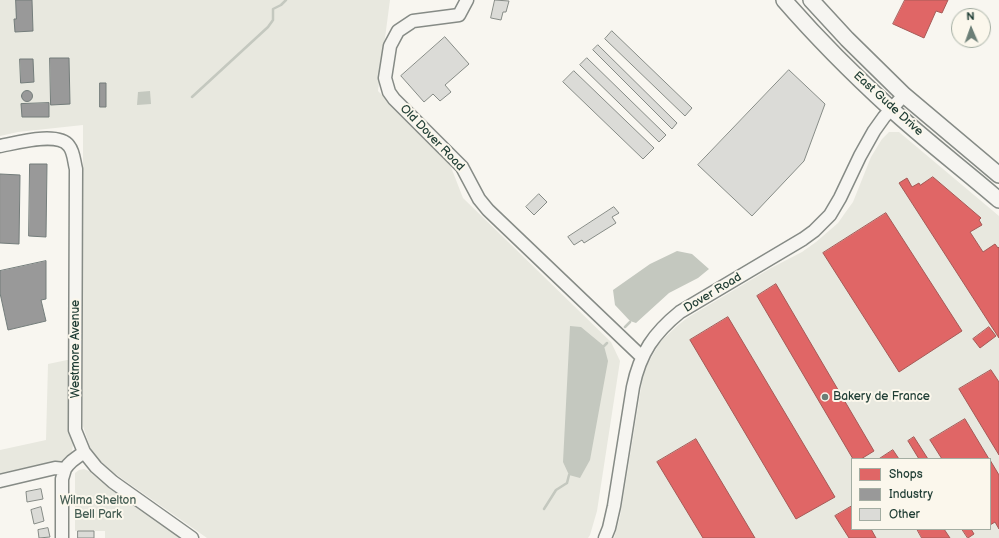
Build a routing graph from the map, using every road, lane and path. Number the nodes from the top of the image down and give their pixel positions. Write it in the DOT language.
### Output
graph roads {
  1 [pos="467,0"];
  2 [pos="784,0"];
  3 [pos="811,0"];
  4 [pos="904,95"];
  5 [pos="891,109"];
  6 [pos="0,146"];
  7 [pos="999,175"];
  8 [pos="999,200"];
  9 [pos="642,357"];
  10 [pos="84,452"];
  11 [pos="65,469"];
  12 [pos="0,481"];
  13 [pos="62,538"];
  14 [pos="192,538"];
  15 [pos="605,538"];
  1 -- 9 [label="street, Old Dover Road"];
  2 -- 5 [label="main road, East Gude Drive"];
  3 -- 4 [label="main road, East Gude Drive"];
  4 -- 5 [label="street, Dover Road"];
  4 -- 7 [label="main road, East Gude Drive"];
  5 -- 8 [label="main road, East Gude Drive"];
  5 -- 9 [label="street, Dover Road"];
  6 -- 10 [label="street, Westmore Avenue"];
  9 -- 15 [label="street, Dover Road"];
  10 -- 11 [label="street"];
  10 -- 14 [label="street, Westmore Avenue"];
  11 -- 12 [label="street"];
  11 -- 13 [label="street"];
}
